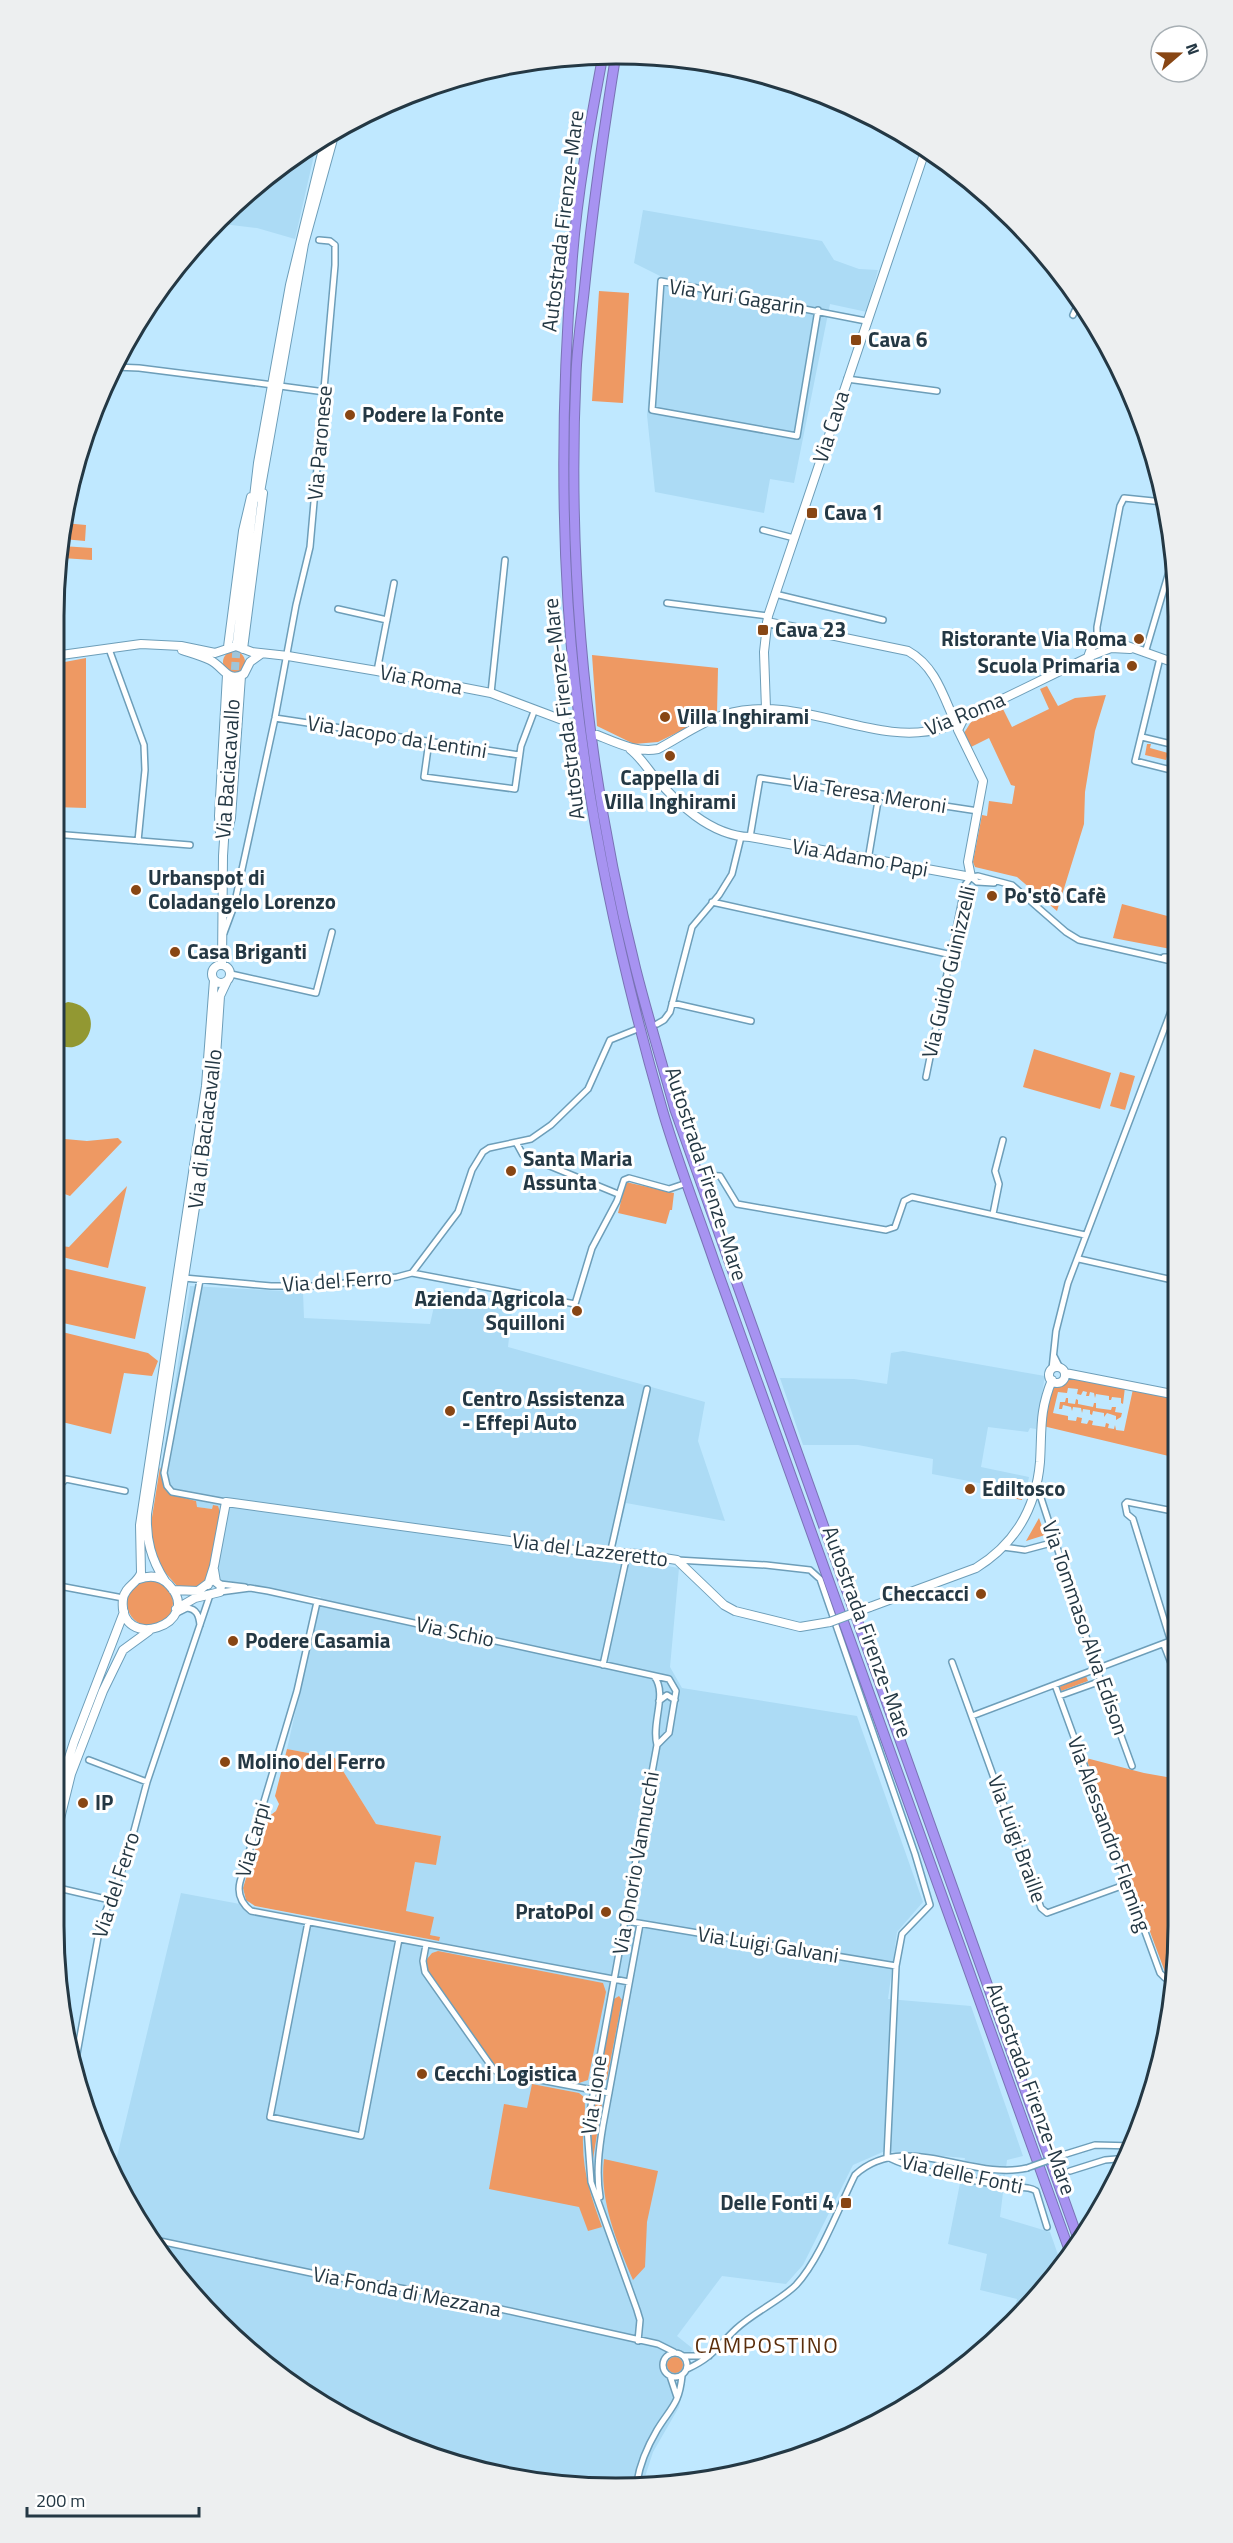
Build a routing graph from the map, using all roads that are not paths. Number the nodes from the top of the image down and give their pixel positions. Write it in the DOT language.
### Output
graph roads {
  1 [pos="615,64"];
  2 [pos="601,65"];
  3 [pos="332,144"];
  4 [pos="323,150"];
  5 [pos="923,158"];
  6 [pos="319,240"];
  7 [pos="818,310"];
  8 [pos="1075,310"];
  9 [pos="1073,315"];
  10 [pos="866,321"];
  11 [pos="123,367"];
  12 [pos="847,379"];
  13 [pos="276,385"];
  14 [pos="937,391"];
  15 [pos="325,392"];
  16 [pos="262,465"];
  17 [pos="1156,501"];
  18 [pos="763,530"];
  19 [pos="794,538"];
  20 [pos="505,560"];
  21 [pos="1167,579"];
  22 [pos="394,582"];
  23 [pos="775,594"];
  24 [pos="667,603"];
  25 [pos="338,609"];
  26 [pos="767,619"];
  27 [pos="387,620"];
  28 [pos="883,621"];
  29 [pos="1097,638"];
  30 [pos="237,642"];
  31 [pos="166,645"];
  32 [pos="1093,647"];
  33 [pos="1105,648"];
  34 [pos="109,649"];
  35 [pos="226,649"];
  36 [pos="244,649"];
  37 [pos="264,653"];
  38 [pos="1145,654"];
  39 [pos="64,655"];
  40 [pos="288,656"];
  41 [pos="1087,658"];
  42 [pos="1160,658"];
  43 [pos="1168,661"];
  44 [pos="250,662"];
  45 [pos="220,668"];
  46 [pos="377,671"];
  47 [pos="227,675"];
  48 [pos="241,676"];
  49 [pos="234,683"];
  50 [pos="490,693"];
  51 [pos="535,709"];
  52 [pos="766,709"];
  53 [pos="275,718"];
  54 [pos="573,724"];
  55 [pos="956,726"];
  56 [pos="597,735"];
  57 [pos="1142,737"];
  58 [pos="429,741"];
  59 [pos="1168,743"];
  60 [pos="627,747"];
  61 [pos="658,749"];
  62 [pos="519,755"];
  63 [pos="1168,769"];
  64 [pos="650,772"];
  65 [pos="879,795"];
  66 [pos="978,811"];
  67 [pos="64,835"];
  68 [pos="745,837"];
  69 [pos="138,841"];
  70 [pos="190,845"];
  71 [pos="223,856"];
  72 [pos="868,860"];
  73 [pos="971,876"];
  74 [pos="712,902"];
  75 [pos="332,932"];
  76 [pos="220,943"];
  77 [pos="952,955"];
  78 [pos="1156,957"];
  79 [pos="1168,957"];
  80 [pos="1168,960"];
  81 [pos="222,964"];
  82 [pos="229,978"];
  83 [pos="214,980"];
  84 [pos="672,1003"];
  85 [pos="1168,1019"];
  86 [pos="751,1021"];
  87 [pos="657,1024"];
  88 [pos="635,1030"];
  89 [pos="926,1077"];
  90 [pos="1003,1140"];
  91 [pos="517,1144"];
  92 [pos="704,1175"];
  93 [pos="684,1184"];
  94 [pos="618,1194"];
  95 [pos="993,1214"];
  96 [pos="1085,1235"];
  97 [pos="1078,1259"];
  98 [pos="412,1273"];
  99 [pos="184,1278"];
  100 [pos="1168,1279"];
  101 [pos="200,1280"];
  102 [pos="1063,1372"];
  103 [pos="1053,1381"];
  104 [pos="647,1389"];
  105 [pos="1168,1393"];
  106 [pos="64,1481"];
  107 [pos="124,1491"];
  108 [pos="1036,1491"];
  109 [pos="226,1502"];
  110 [pos="1168,1510"];
  111 [pos="1055,1542"];
  112 [pos="1003,1547"];
  113 [pos="610,1554"];
  114 [pos="627,1555"];
  115 [pos="677,1560"];
  116 [pos="214,1566"];
  117 [pos="139,1579"];
  118 [pos="166,1582"];
  119 [pos="208,1585"];
  120 [pos="219,1586"];
  121 [pos="64,1587"];
  122 [pos="173,1590"];
  123 [pos="210,1595"];
  124 [pos="123,1598"];
  125 [pos="317,1602"];
  126 [pos="124,1612"];
  127 [pos="175,1612"];
  128 [pos="200,1626"];
  129 [pos="150,1630"];
  130 [pos="1168,1632"];
  131 [pos="1168,1643"];
  132 [pos="1164,1645"];
  133 [pos="1168,1655"];
  134 [pos="952,1662"];
  135 [pos="603,1665"];
  136 [pos="1096,1670"];
  137 [pos="654,1676"];
  138 [pos="1101,1681"];
  139 [pos="1055,1685"];
  140 [pos="1059,1696"];
  141 [pos="675,1700"];
  142 [pos="659,1701"];
  143 [pos="972,1716"];
  144 [pos="657,1745"];
  145 [pos="89,1760"];
  146 [pos="1132,1766"];
  147 [pos="64,1773"];
  148 [pos="147,1782"];
  149 [pos="64,1802"];
  150 [pos="1127,1884"];
  151 [pos="64,1889"];
  152 [pos="110,1900"];
  153 [pos="626,1921"];
  154 [pos="308,1922"];
  155 [pos="640,1924"];
  156 [pos="399,1939"];
  157 [pos="426,1945"];
  158 [pos="896,1966"];
  159 [pos="1166,1976"];
  160 [pos="615,1980"];
  161 [pos="629,1982"];
  162 [pos="78,2047"];
  163 [pos="592,2090"];
  164 [pos="609,2093"];
  165 [pos="1123,2146"];
  166 [pos="887,2157"];
  167 [pos="1117,2159"];
  168 [pos="1070,2171"];
  169 [pos="602,2210"];
  170 [pos="1047,2227"];
  171 [pos="1076,2232"];
  172 [pos="164,2242"];
  173 [pos="1067,2244"];
  174 [pos="638,2341"];
  175 [pos="658,2344"];
  176 [pos="674,2352"];
  177 [pos="713,2355"];
  178 [pos="684,2356"];
  179 [pos="665,2358"];
  180 [pos="687,2369"];
  181 [pos="670,2376"];
  182 [pos="682,2376"];
  183 [pos="678,2399"];
  184 [pos="638,2477"];
  1 -- 171 [label="highway, Autostrada Firenze-Mare"];
  2 -- 173 [label="highway, Autostrada Firenze-Mare"];
  3 -- 13 [label="main road"];
  4 -- 13 [label="main road"];
  5 -- 10 [label="main road, Via Cava"];
  6 -- 15 [label="street, Via Paronese"];
  7 -- 7 [label="street, Via Yuri Gagarin"];
  7 -- 10 [label="street, Via Yuri Gagarin"];
  8 -- 9 [label="street"];
  10 -- 12 [label="main road, Via Cava"];
  11 -- 13 [label="street"];
  12 -- 14 [label="street"];
  12 -- 19 [label="main road, Via Cava"];
  13 -- 15 [label="street"];
  13 -- 16 [label="main road"];
  15 -- 40 [label="street, Via Paronese"];
  16 -- 30 [label="main road"];
  16 -- 35 [label="main road"];
  16 -- 36 [label="main road"];
  17 -- 29 [label="street"];
  18 -- 19 [label="street"];
  19 -- 23 [label="main road, Via Cava"];
  20 -- 50 [label="street"];
  21 -- 38 [label="street"];
  22 -- 27 [label="street"];
  23 -- 26 [label="main road, Via Cava"];
  23 -- 28 [label="street"];
  24 -- 26 [label="street"];
  25 -- 27 [label="street"];
  26 -- 52 [label="main road, Via Cava"];
  26 -- 55 [label="main road, Via Guido Guinizzelli"];
  27 -- 46 [label="street"];
  29 -- 32 [label="main road"];
  29 -- 33 [label="main road"];
  31 -- 34 [label="main road, Via Roma"];
  31 -- 35 [label="main road, Via Roma"];
  31 -- 45 [label="main road, Via Roma"];
  32 -- 33 [label="main road"];
  32 -- 41 [label="main road"];
  33 -- 38 [label="main road"];
  33 -- 41 [label="main road, Via Roma"];
  34 -- 39 [label="main road, Via Roma"];
  34 -- 69 [label="street"];
  35 -- 36 [label="main road, Via Roma"];
  35 -- 45 [label="main road"];
  36 -- 37 [label="main road, Via Roma"];
  36 -- 44 [label="main road"];
  37 -- 40 [label="main road, Via Roma"];
  37 -- 44 [label="main road"];
  38 -- 42 [label="main road"];
  40 -- 46 [label="main road, Via Roma"];
  40 -- 53 [label="street"];
  41 -- 55 [label="main road, Via Roma"];
  42 -- 43 [label="main road"];
  42 -- 57 [label="street"];
  44 -- 48 [label="main road"];
  45 -- 47 [label="main road, Via Roma"];
  46 -- 50 [label="main road, Via Roma"];
  47 -- 48 [label="main road"];
  47 -- 71 [label="main road"];
  48 -- 71 [label="main road"];
  49 -- 71 [label="main road, Via Baciacavallo"];
  50 -- 51 [label="main road, Via Roma"];
  51 -- 54 [label="main road, Via Roma"];
  51 -- 62 [label="street"];
  52 -- 55 [label="main road, Via Roma"];
  52 -- 61 [label="main road, Via Roma"];
  53 -- 58 [label="street, Via Jacopo da Lentini"];
  53 -- 76 [label="street"];
  55 -- 66 [label="main road, Via Guido Guinizzelli"];
  56 -- 60 [label="main road"];
  57 -- 59 [label="street"];
  57 -- 63 [label="street"];
  58 -- 62 [label="street, Via Jacopo da Lentini"];
  58 -- 62 [label="street"];
  60 -- 61 [label="main road"];
  60 -- 64 [label="main road, Via Adamo Papi"];
  61 -- 64 [label="main road"];
  64 -- 68 [label="main road, Via Adamo Papi"];
  65 -- 66 [label="street, Via Teresa Meroni"];
  65 -- 68 [label="street, Via Teresa Meroni"];
  65 -- 72 [label="street"];
  66 -- 73 [label="main road, Via Guido Guinizzelli"];
  67 -- 69 [label="street"];
  68 -- 72 [label="main road, Via Adamo Papi"];
  68 -- 74 [label="street"];
  69 -- 70 [label="street"];
  71 -- 76 [label="main road"];
  72 -- 73 [label="main road, Via Adamo Papi"];
  73 -- 77 [label="street, Via Guido Guinizzelli"];
  73 -- 78 [label="street"];
  74 -- 77 [label="street"];
  74 -- 84 [label="street"];
  75 -- 82 [label="street"];
  76 -- 81 [label="main road"];
  77 -- 89 [label="street, Via Guido Guinizzelli"];
  78 -- 79 [label="street"];
  78 -- 80 [label="street"];
  81 -- 82 [label="main road"];
  81 -- 83 [label="main road, Via di Baciacavallo"];
  82 -- 83 [label="main road"];
  82 -- 99 [label="main road, Via di Baciacavallo"];
  83 -- 117 [label="main road, Via di Baciacavallo"];
  84 -- 86 [label="street"];
  84 -- 87 [label="street"];
  85 -- 96 [label="street"];
  88 -- 91 [label="street, Via del Ferro"];
  90 -- 95 [label="street"];
  91 -- 94 [label="street"];
  91 -- 98 [label="street, Via del Ferro"];
  92 -- 95 [label="street"];
  93 -- 94 [label="street"];
  94 -- 98 [label="street"];
  95 -- 96 [label="street"];
  96 -- 97 [label="street"];
  97 -- 100 [label="street"];
  97 -- 102 [label="street"];
  98 -- 101 [label="street, Via del Ferro"];
  99 -- 101 [label="street, Via del Ferro"];
  99 -- 118 [label="main road"];
  101 -- 109 [label="street"];
  102 -- 103 [label="main road, Via del Lazzeretto"];
  102 -- 103 [label="main road"];
  102 -- 105 [label="main road"];
  103 -- 108 [label="main road, Via del Lazzeretto"];
  104 -- 113 [label="street"];
  106 -- 107 [label="street"];
  108 -- 111 [label="street, Via Tommaso Alva Edison"];
  108 -- 112 [label="main road, Via del Lazzeretto"];
  109 -- 113 [label="main road, Via del Lazzeretto"];
  109 -- 116 [label="main road"];
  110 -- 130 [label="street"];
  111 -- 112 [label="street"];
  111 -- 136 [label="street, Via Tommaso Alva Edison"];
  112 -- 115 [label="main road, Via del Lazzeretto, bridge"];
  113 -- 114 [label="main road, Via del Lazzeretto"];
  114 -- 115 [label="main road, Via del Lazzeretto"];
  114 -- 135 [label="street"];
  115 -- 158 [label="street"];
  116 -- 119 [label="main road"];
  116 -- 120 [label="main road"];
  117 -- 118 [label="main road"];
  117 -- 124 [label="main road"];
  118 -- 122 [label="main road"];
  119 -- 120 [label="main road, Via Schio"];
  119 -- 122 [label="main road, Via Schio"];
  120 -- 123 [label="main road, Via Schio"];
  120 -- 125 [label="street, Via Schio"];
  121 -- 124 [label="street"];
  122 -- 127 [label="main road"];
  123 -- 127 [label="main road, Via Schio"];
  123 -- 128 [label="street, Via del Ferro"];
  124 -- 126 [label="main road"];
  125 -- 135 [label="street, Via Schio"];
  125 -- 154 [label="street, Via Carpi"];
  126 -- 129 [label="main road"];
  126 -- 147 [label="main road"];
  127 -- 128 [label="street"];
  127 -- 129 [label="main road"];
  128 -- 148 [label="street, Via del Ferro"];
  129 -- 149 [label="main road"];
  131 -- 132 [label="street"];
  132 -- 133 [label="street"];
  132 -- 136 [label="street"];
  134 -- 143 [label="street, Via Luigi Braille"];
  135 -- 137 [label="street, Via Schio"];
  136 -- 138 [label="street, Via Tommaso Alva Edison"];
  136 -- 139 [label="street"];
  137 -- 141 [label="street"];
  137 -- 142 [label="street, Via Onorio Vannucchi"];
  138 -- 140 [label="street"];
  138 -- 146 [label="street, Via Tommaso Alva Edison"];
  139 -- 140 [label="street, Via Alessandro Fleming"];
  139 -- 143 [label="street"];
  140 -- 150 [label="street, Via Alessandro Fleming"];
  141 -- 142 [label="street"];
  141 -- 144 [label="street, Via Onorio Vannucchi"];
  142 -- 144 [label="street, Via Onorio Vannucchi"];
  143 -- 150 [label="street, Via Luigi Braille"];
  144 -- 153 [label="street, Via Onorio Vannucchi"];
  145 -- 148 [label="street"];
  148 -- 152 [label="street, Via del Ferro"];
  150 -- 159 [label="street, Via Alessandro Fleming"];
  151 -- 152 [label="street"];
  152 -- 162 [label="street, Via del Ferro"];
  153 -- 155 [label="street, Via Luigi Galvani"];
  153 -- 160 [label="street, Via Onorio Vannucchi"];
  154 -- 156 [label="street"];
  154 -- 156 [label="street"];
  155 -- 158 [label="street, Via Luigi Galvani"];
  155 -- 161 [label="street, Via Onorio Vannucchi"];
  156 -- 157 [label="street"];
  157 -- 160 [label="street"];
  157 -- 163 [label="street"];
  158 -- 166 [label="street"];
  160 -- 161 [label="street"];
  160 -- 163 [label="street, Via Lione"];
  161 -- 164 [label="street, Via Lione"];
  163 -- 164 [label="street"];
  163 -- 169 [label="street, Via Lione"];
  164 -- 169 [label="street, Via Lione"];
  165 -- 166 [label="street, Via delle Fonti, bridge"];
  166 -- 170 [label="street, Via delle Fonti"];
  166 -- 177 [label="street, Via delle Fonti"];
  167 -- 168 [label="street"];
  169 -- 174 [label="street, Via Lione"];
  172 -- 174 [label="street, Via Fonda di Mezzana"];
  174 -- 175 [label="street, Via Fonda di Mezzana"];
  175 -- 176 [label="street, Via Fonda di Mezzana"];
  175 -- 179 [label="street"];
  176 -- 178 [label="street"];
  176 -- 179 [label="street"];
  177 -- 178 [label="street"];
  177 -- 180 [label="street, Via delle Fonti"];
  178 -- 180 [label="street"];
  179 -- 181 [label="street"];
  180 -- 182 [label="street, Via delle Fonti"];
  181 -- 182 [label="street"];
  181 -- 183 [label="street"];
  182 -- 183 [label="street, Via delle Fonti"];
  183 -- 184 [label="street, Via delle Fonti"];
}
